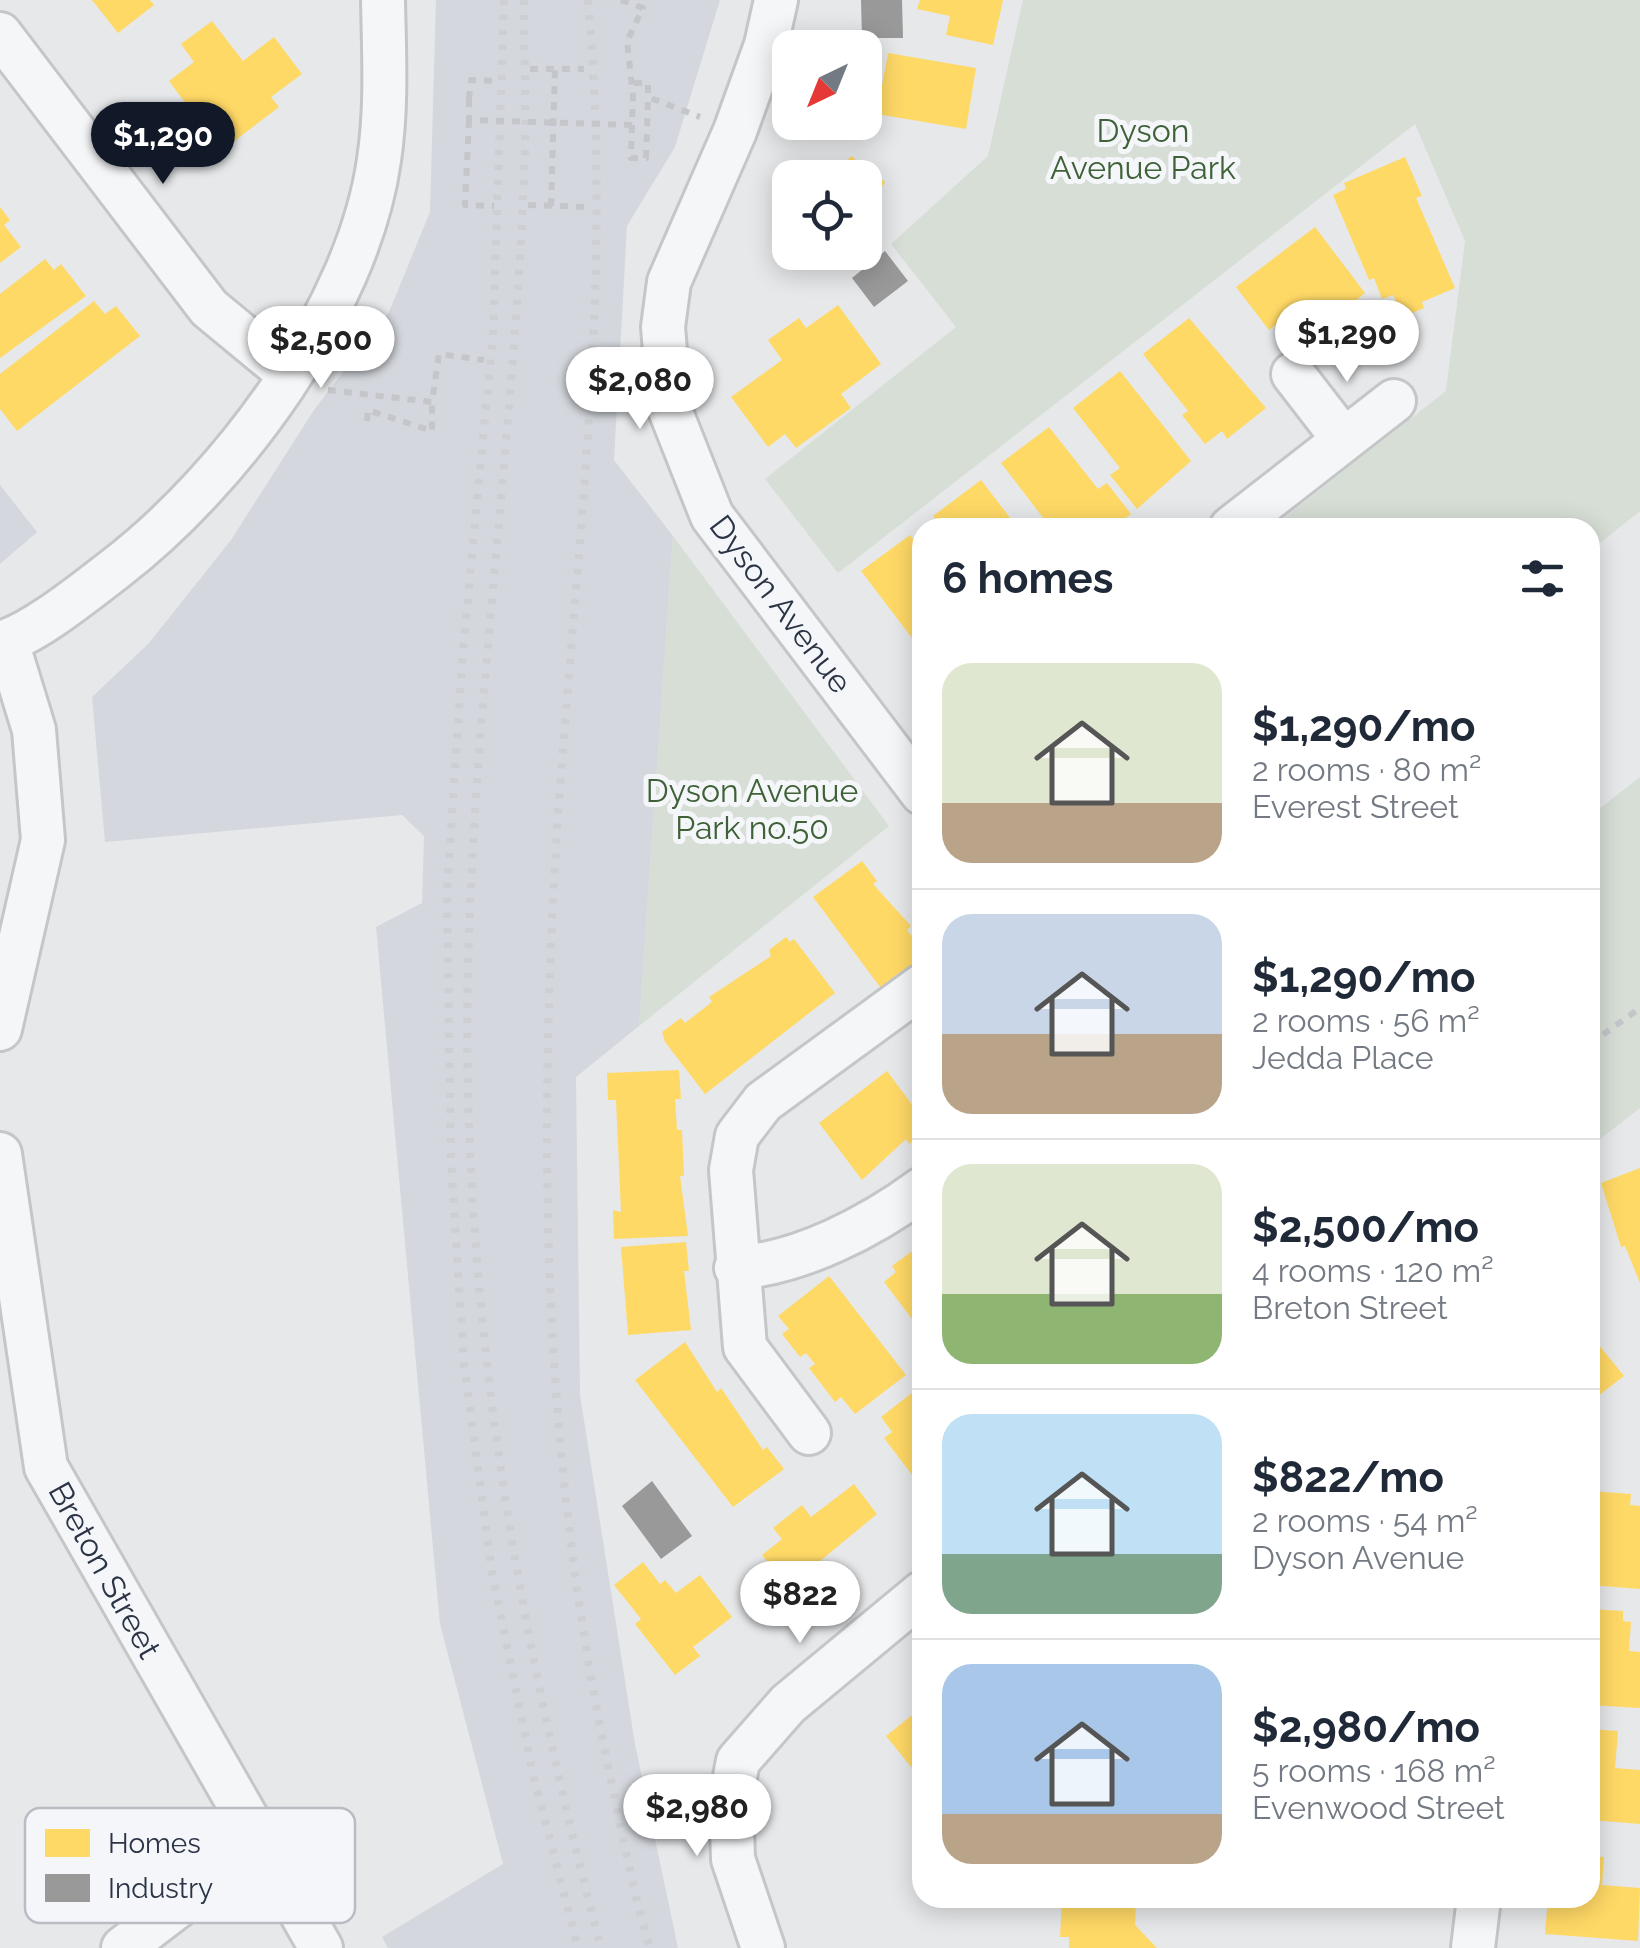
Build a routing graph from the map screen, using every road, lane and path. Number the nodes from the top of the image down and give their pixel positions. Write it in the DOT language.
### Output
graph roads {
  1 [pos="383,0"];
  2 [pos="621,0"];
  3 [pos="776,0"];
  4 [pos="0,34"];
  5 [pos="530,69"];
  6 [pos="555,70"];
  7 [pos="584,70"];
  8 [pos="495,81"];
  9 [pos="634,83"];
  10 [pos="648,97"];
  11 [pos="468,120"];
  12 [pos="708,121"];
  13 [pos="554,122"];
  14 [pos="632,125"];
  15 [pos="528,205"];
  16 [pos="494,206"];
  17 [pos="551,206"];
  18 [pos="587,207"];
  19 [pos="484,360"];
  20 [pos="1293,374"];
  21 [pos="308,382"];
  22 [pos="1394,401"];
  23 [pos="432,402"];
  24 [pos="367,421"];
  25 [pos="1344,440"];
  26 [pos="1244,518"];
  27 [pos="3,642"];
  28 [pos="912,770"];
  29 [pos="912,993"];
  30 [pos="1640,1008"];
  31 [pos="0,1029"];
  32 [pos="1600,1037"];
  33 [pos="0,1154"];
  34 [pos="912,1196"];
  35 [pos="736,1268"];
  36 [pos="810,1432"];
  37 [pos="912,1601"];
  38 [pos="239,1808"];
  39 [pos="1478,1908"];
  40 [pos="156,1923"];
  41 [pos="306,1923"];
  42 [pos="123,1948"];
  43 [pos="321,1948"];
  44 [pos="763,1948"];
  45 [pos="1474,1948"];
  1 -- 21 [label="street"];
  2 -- 9 [label="path"];
  3 -- 28 [label="street, Dyson Avenue"];
  4 -- 21 [label="street"];
  5 -- 6 [label="path"];
  6 -- 7 [label="path"];
  6 -- 13 [label="path"];
  8 -- 11 [label="path, bridge"];
  9 -- 10 [label="path"];
  9 -- 14 [label="path, bridge"];
  10 -- 12 [label="path"];
  10 -- 14 [label="path"];
  11 -- 13 [label="path, bridge"];
  11 -- 16 [label="path"];
  13 -- 14 [label="path, bridge"];
  13 -- 17 [label="path"];
  15 -- 17 [label="path"];
  17 -- 18 [label="path"];
  19 -- 23 [label="path"];
  20 -- 25 [label="street"];
  21 -- 23 [label="path"];
  21 -- 27 [label="street"];
  22 -- 25 [label="street"];
  23 -- 24 [label="path"];
  25 -- 26 [label="street"];
  27 -- 31 [label="street"];
  29 -- 35 [label="street"];
  30 -- 32 [label="path"];
  33 -- 38 [label="street, Breton Street"];
  34 -- 35 [label="street"];
  35 -- 36 [label="street"];
  37 -- 44 [label="street"];
  39 -- 45 [label="street"];
  40 -- 42 [label="street"];
  41 -- 43 [label="street, Breton Street"];
}
